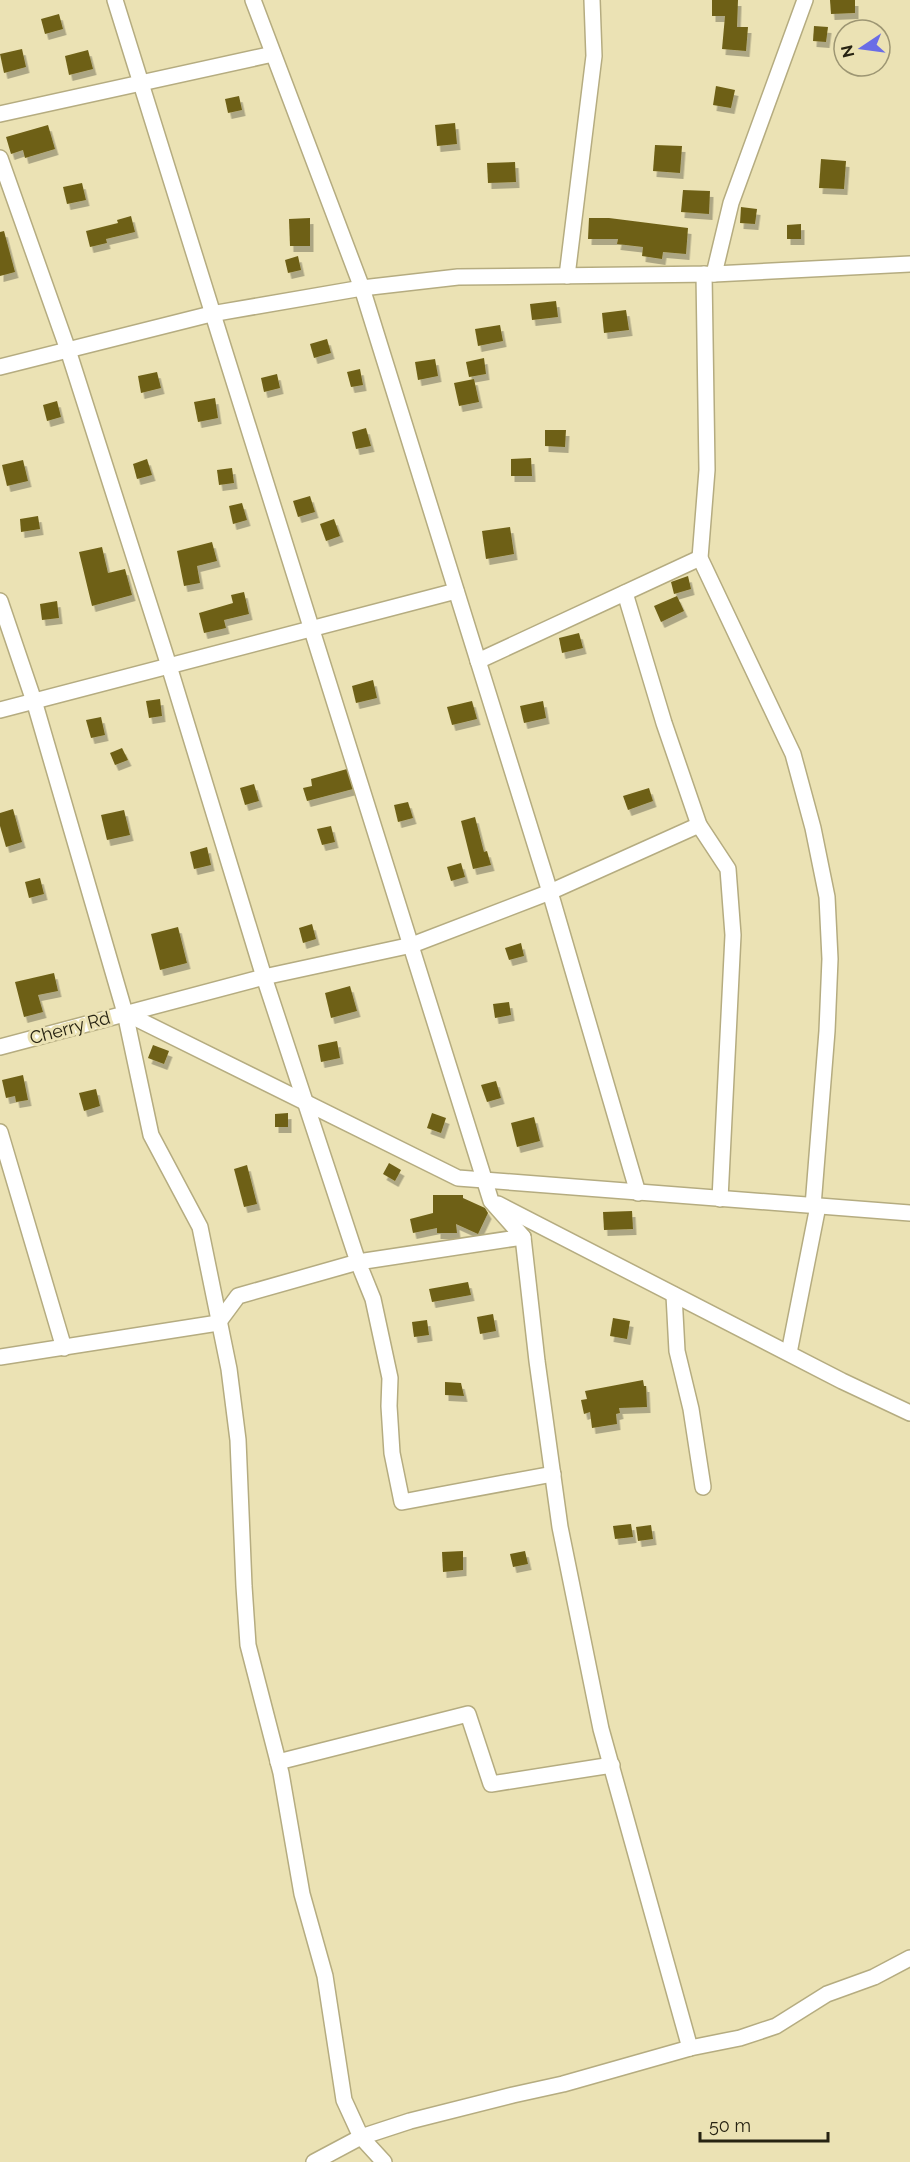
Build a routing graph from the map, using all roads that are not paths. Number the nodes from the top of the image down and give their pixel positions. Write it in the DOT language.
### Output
graph roads {
  1 [pos="115,0"];
  2 [pos="253,0"];
  3 [pos="592,0"];
  4 [pos="805,0"];
  5 [pos="273,54"];
  6 [pos="141,83"];
  7 [pos="0,114"];
  8 [pos="0,158"];
  9 [pos="910,264"];
  10 [pos="709,274"];
  11 [pos="567,276"];
  12 [pos="362,288"];
  13 [pos="211,314"];
  14 [pos="68,350"];
  15 [pos="0,367"];
  16 [pos="700,558"];
  17 [pos="456,591"];
  18 [pos="625,593"];
  19 [pos="0,601"];
  20 [pos="312,628"];
  21 [pos="478,661"];
  22 [pos="169,666"];
  23 [pos="34,701"];
  24 [pos="0,710"];
  25 [pos="699,825"];
  26 [pos="550,892"];
  27 [pos="412,945"];
  28 [pos="264,977"];
  29 [pos="132,1011"];
  30 [pos="0,1047"];
  31 [pos="306,1104"];
  32 [pos="0,1132"];
  33 [pos="458,1178"];
  34 [pos="485,1181"];
  35 [pos="638,1193"];
  36 [pos="720,1199"];
  37 [pos="491,1201"];
  38 [pos="816,1206"];
  39 [pos="910,1213"];
  40 [pos="523,1237"];
  41 [pos="358,1262"];
  42 [pos="674,1295"];
  43 [pos="218,1323"];
  44 [pos="64,1348"];
  45 [pos="789,1353"];
  46 [pos="0,1358"];
  47 [pos="910,1413"];
  48 [pos="553,1474"];
  49 [pos="703,1487"];
  50 [pos="278,1762"];
  51 [pos="612,1765"];
  52 [pos="910,1958"];
  53 [pos="690,2048"];
  54 [pos="361,2137"];
  55 [pos="314,2162"];
  56 [pos="384,2162"];
  1 -- 6 [label="street"];
  2 -- 5 [label="street"];
  3 -- 11 [label="street"];
  4 -- 10 [label="street"];
  5 -- 6 [label="street"];
  5 -- 12 [label="street"];
  6 -- 7 [label="street"];
  6 -- 13 [label="street"];
  8 -- 14 [label="street"];
  9 -- 10 [label="street"];
  10 -- 11 [label="street"];
  10 -- 16 [label="street"];
  11 -- 12 [label="street"];
  12 -- 13 [label="street"];
  12 -- 17 [label="street"];
  13 -- 14 [label="street"];
  13 -- 20 [label="street"];
  14 -- 15 [label="street"];
  14 -- 22 [label="street"];
  16 -- 18 [label="street"];
  16 -- 38 [label="street"];
  17 -- 20 [label="street"];
  17 -- 21 [label="street"];
  18 -- 21 [label="street"];
  18 -- 25 [label="street"];
  19 -- 23 [label="street"];
  20 -- 22 [label="street"];
  20 -- 27 [label="street"];
  21 -- 26 [label="street"];
  22 -- 23 [label="street"];
  22 -- 28 [label="street"];
  23 -- 24 [label="street"];
  23 -- 29 [label="street"];
  25 -- 26 [label="street, Cherry Rd"];
  25 -- 36 [label="street"];
  26 -- 27 [label="street, Cherry Rd"];
  26 -- 35 [label="street"];
  27 -- 28 [label="street, Cherry Rd"];
  27 -- 34 [label="street"];
  28 -- 29 [label="street, Cherry Rd"];
  28 -- 31 [label="street"];
  29 -- 30 [label="street, Cherry Rd"];
  29 -- 31 [label="street"];
  29 -- 43 [label="street"];
  31 -- 33 [label="street"];
  31 -- 41 [label="street"];
  32 -- 44 [label="street"];
  33 -- 34 [label="street"];
  33 -- 37 [label="street"];
  34 -- 35 [label="street"];
  34 -- 37 [label="street"];
  35 -- 36 [label="street"];
  36 -- 38 [label="street"];
  37 -- 40 [label="street"];
  37 -- 42 [label="street"];
  38 -- 39 [label="street"];
  38 -- 45 [label="street"];
  40 -- 41 [label="street"];
  40 -- 48 [label="street"];
  41 -- 43 [label="street"];
  41 -- 48 [label="street"];
  42 -- 45 [label="street"];
  42 -- 49 [label="street"];
  43 -- 44 [label="street"];
  43 -- 50 [label="street"];
  44 -- 46 [label="street"];
  45 -- 47 [label="street"];
  48 -- 51 [label="street"];
  50 -- 51 [label="street"];
  50 -- 54 [label="street"];
  51 -- 53 [label="street"];
  52 -- 53 [label="street"];
  53 -- 54 [label="street"];
  54 -- 55 [label="street"];
  54 -- 56 [label="street"];
}
